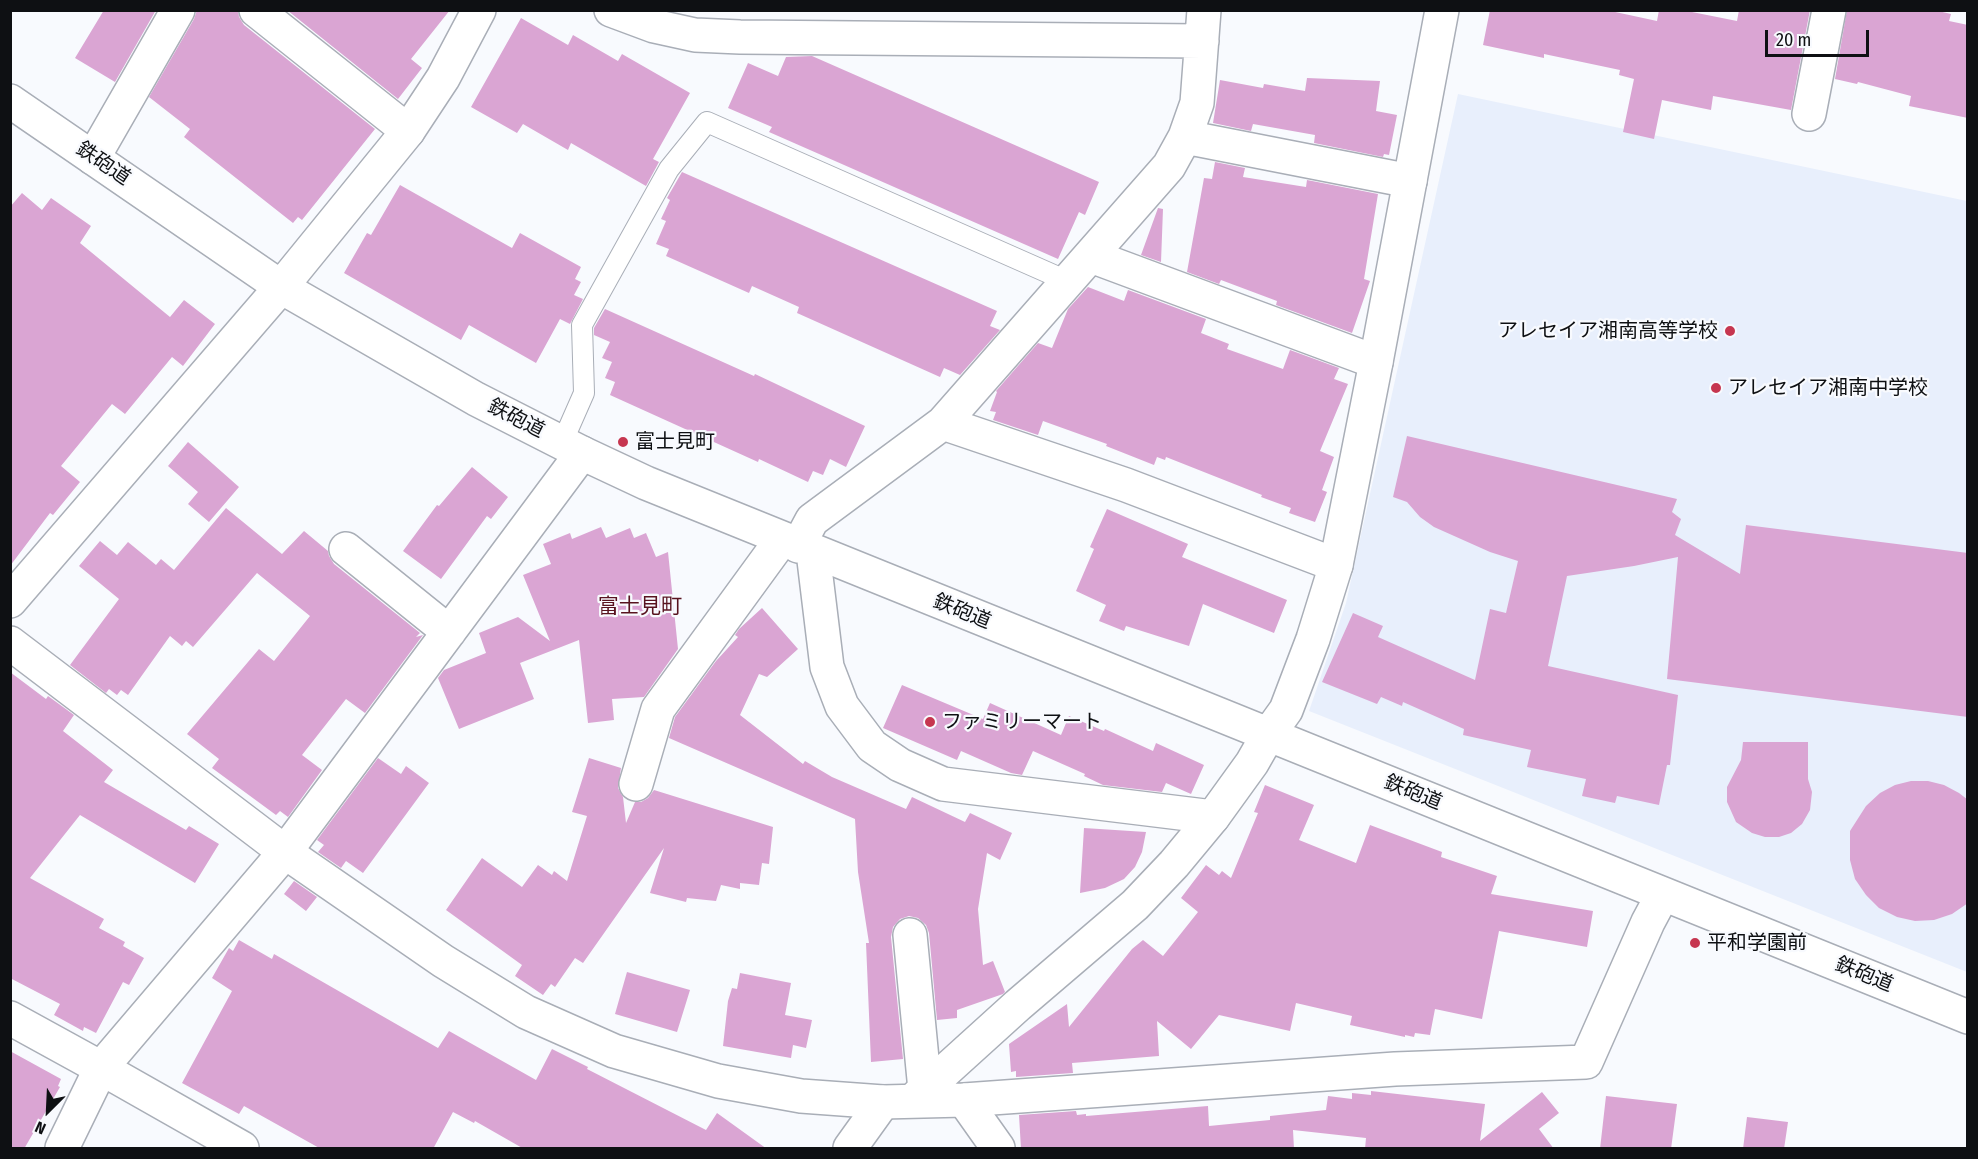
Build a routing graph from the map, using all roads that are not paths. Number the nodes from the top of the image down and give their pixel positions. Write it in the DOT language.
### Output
graph roads {
  1 [pos="178,10"];
  2 [pos="256,10"];
  3 [pos="479,10"];
  4 [pos="611,10"];
  5 [pos="1442,10"];
  6 [pos="1828,10"];
  7 [pos="1203,26"];
  8 [pos="10,101"];
  9 [pos="1809,114"];
  10 [pos="408,131"];
  11 [pos="1185,137"];
  12 [pos="93,158"];
  13 [pos="1410,181"];
  14 [pos="1091,256"];
  15 [pos="1067,281"];
  16 [pos="281,287"];
  17 [pos="1376,362"];
  18 [pos="943,423"];
  19 [pos="572,448"];
  20 [pos="798,545"];
  21 [pos="346,549"];
  22 [pos="1336,565"];
  23 [pos="10,601"];
  24 [pos="449,632"];
  25 [pos="10,643"];
  26 [pos="1268,735"];
  27 [pos="636,784"];
  28 [pos="1213,817"];
  29 [pos="285,852"];
  30 [pos="1663,894"];
  31 [pos="910,935"];
  32 [pos="1968,1017"];
  33 [pos="10,1018"];
  34 [pos="102,1068"];
  35 [pos="907,1098"];
  36 [pos="964,1100"];
  37 [pos="62,1149"];
  38 [pos="242,1149"];
  39 [pos="850,1149"];
  40 [pos="998,1149"];
  1 -- 12 [label="street"];
  2 -- 10 [label="street"];
  3 -- 10 [label="street"];
  4 -- 7 [label="street"];
  5 -- 13 [label="street"];
  6 -- 9 [label="street"];
  7 -- 11 [label="street"];
  8 -- 12 [label="street, 鉄砲道"];
  10 -- 16 [label="street"];
  11 -- 13 [label="street"];
  11 -- 14 [label="street"];
  12 -- 16 [label="street, 鉄砲道"];
  13 -- 17 [label="street"];
  14 -- 15 [label="street"];
  14 -- 17 [label="street"];
  15 -- 18 [label="street"];
  15 -- 19 [label="lane"];
  16 -- 19 [label="street, 鉄砲道"];
  16 -- 23 [label="street"];
  17 -- 22 [label="street"];
  18 -- 20 [label="street"];
  18 -- 22 [label="street"];
  19 -- 20 [label="street, 鉄砲道"];
  19 -- 24 [label="street"];
  20 -- 26 [label="street, 鉄砲道"];
  20 -- 27 [label="street"];
  20 -- 28 [label="street"];
  21 -- 24 [label="street"];
  22 -- 26 [label="street"];
  24 -- 29 [label="street"];
  25 -- 29 [label="street"];
  26 -- 28 [label="street"];
  26 -- 30 [label="street, 鉄砲道"];
  28 -- 35 [label="street"];
  29 -- 34 [label="street"];
  29 -- 35 [label="street"];
  30 -- 32 [label="street, 鉄砲道"];
  30 -- 36 [label="street"];
  31 -- 35 [label="street"];
  33 -- 34 [label="street"];
  34 -- 37 [label="street"];
  34 -- 38 [label="street"];
  35 -- 36 [label="street"];
  35 -- 39 [label="street"];
  36 -- 40 [label="street"];
}
